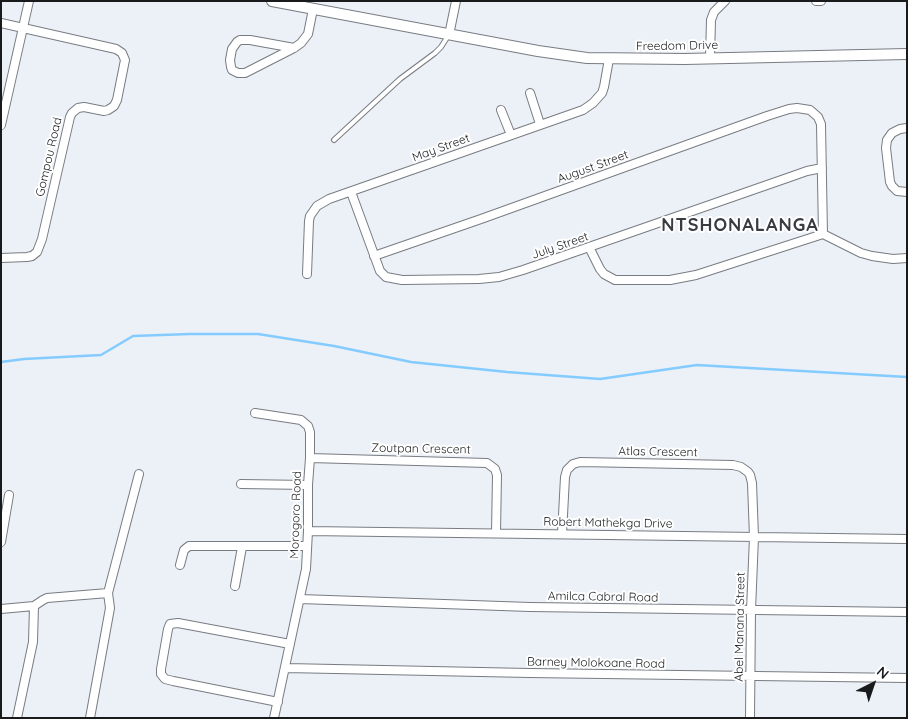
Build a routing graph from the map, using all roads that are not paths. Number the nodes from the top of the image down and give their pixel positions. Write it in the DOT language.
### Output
graph roads {
  1 [pos="29,1"];
  2 [pos="272,1"];
  3 [pos="456,1"];
  4 [pos="725,1"];
  5 [pos="816,1"];
  6 [pos="821,1"];
  7 [pos="315,7"];
  8 [pos="1,23"];
  9 [pos="22,28"];
  10 [pos="449,35"];
  11 [pos="294,48"];
  12 [pos="907,54"];
  13 [pos="710,58"];
  14 [pos="609,59"];
  15 [pos="530,93"];
  16 [pos="501,110"];
  17 [pos="540,124"];
  18 [pos="1,125"];
  19 [pos="907,128"];
  20 [pos="511,135"];
  21 [pos="334,140"];
  22 [pos="822,168"];
  23 [pos="351,192"];
  24 [pos="907,192"];
  25 [pos="822,234"];
  26 [pos="589,248"];
  27 [pos="374,256"];
  28 [pos="1,258"];
  29 [pos="907,258"];
  30 [pos="307,274"];
  31 [pos="256,413"];
  32 [pos="310,458"];
  33 [pos="139,474"];
  34 [pos="241,484"];
  35 [pos="308,485"];
  36 [pos="9,495"];
  37 [pos="308,531"];
  38 [pos="496,533"];
  39 [pos="562,534"];
  40 [pos="754,537"];
  41 [pos="907,539"];
  42 [pos="1,542"];
  43 [pos="307,546"];
  44 [pos="242,547"];
  45 [pos="180,565"];
  46 [pos="236,586"];
  47 [pos="108,593"];
  48 [pos="300,599"];
  49 [pos="34,606"];
  50 [pos="1,609"];
  51 [pos="751,610"];
  52 [pos="907,612"];
  53 [pos="290,644"];
  54 [pos="286,668"];
  55 [pos="751,677"];
  56 [pos="907,678"];
  57 [pos="278,702"];
  58 [pos="17,718"];
  59 [pos="90,718"];
  60 [pos="274,718"];
  61 [pos="750,718"];
  1 -- 9 [label="street"];
  2 -- 7 [label="street, Freedom Drive"];
  3 -- 10 [label="street"];
  4 -- 13 [label="street"];
  5 -- 6 [label="street"];
  7 -- 10 [label="street, Freedom Drive"];
  7 -- 11 [label="street"];
  8 -- 9 [label="street"];
  9 -- 18 [label="street"];
  9 -- 28 [label="street, Gompou Road"];
  10 -- 14 [label="street, Freedom Drive"];
  10 -- 21 [label="lane"];
  11 -- 11 [label="street"];
  12 -- 13 [label="street, Freedom Drive"];
  13 -- 14 [label="street, Freedom Drive"];
  14 -- 17 [label="street, May Street"];
  15 -- 17 [label="street"];
  16 -- 20 [label="street"];
  17 -- 20 [label="street, May Street"];
  19 -- 24 [label="street"];
  20 -- 23 [label="street, May Street"];
  22 -- 25 [label="street"];
  22 -- 26 [label="street, July Street"];
  22 -- 27 [label="street, August Street"];
  23 -- 27 [label="street, July Street"];
  23 -- 30 [label="street, May Street"];
  25 -- 26 [label="street"];
  25 -- 29 [label="street"];
  26 -- 27 [label="street, July Street"];
  31 -- 32 [label="street, Morogoro Road"];
  32 -- 35 [label="street, Morogoro Road"];
  32 -- 38 [label="street, Zoutpan Crescent"];
  33 -- 47 [label="street"];
  34 -- 35 [label="street"];
  35 -- 37 [label="street, Morogoro Road"];
  36 -- 42 [label="street"];
  37 -- 38 [label="street, Robert Mathekga Drive"];
  37 -- 43 [label="street, Morogoro Road"];
  38 -- 39 [label="street, Robert Mathekga Drive"];
  39 -- 40 [label="street, Robert Mathekga Drive"];
  39 -- 40 [label="street, Atlas Crescent"];
  40 -- 41 [label="street, Robert Mathekga Drive"];
  40 -- 51 [label="street, Abel Manana Street"];
  43 -- 44 [label="street"];
  43 -- 48 [label="street, Morogoro Road"];
  44 -- 45 [label="street"];
  44 -- 46 [label="street"];
  47 -- 49 [label="street"];
  47 -- 59 [label="street"];
  48 -- 51 [label="street, Amilca Cabral Road"];
  48 -- 53 [label="street, Morogoro Road"];
  49 -- 50 [label="street"];
  49 -- 58 [label="street"];
  51 -- 52 [label="street, Amilca Cabral Road"];
  51 -- 55 [label="street, Abel Manana Street"];
  53 -- 54 [label="street, Morogoro Road"];
  53 -- 57 [label="street"];
  54 -- 55 [label="street, Barney Molokoane Road"];
  54 -- 57 [label="street, Morogoro Road"];
  55 -- 56 [label="street, Barney Molokoane Road"];
  55 -- 61 [label="street, Abel Manana Street"];
  57 -- 60 [label="street, Morogoro Road"];
}
